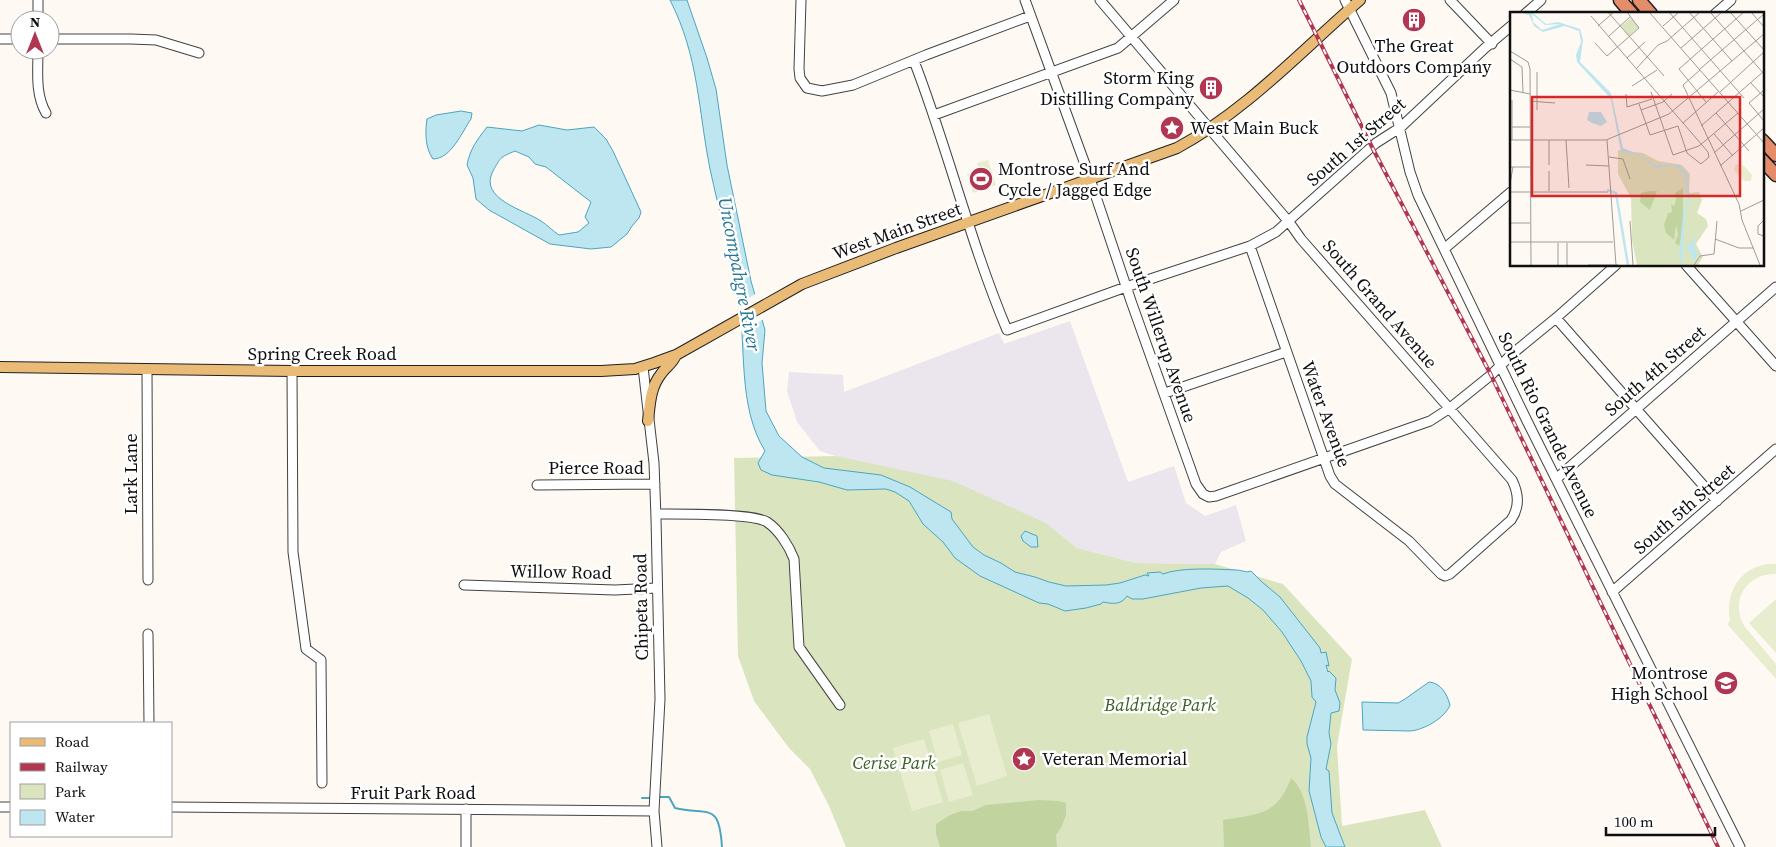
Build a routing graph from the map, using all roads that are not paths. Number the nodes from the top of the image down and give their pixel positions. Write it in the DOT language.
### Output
graph roads {
  1 [pos="801,0"];
  2 [pos="1025,0"];
  3 [pos="1100,0"];
  4 [pos="1174,0"];
  5 [pos="1360,0"];
  6 [pos="1450,0"];
  7 [pos="1541,0"];
  8 [pos="1620,0"];
  9 [pos="1639,0"];
  10 [pos="1731,0"];
  11 [pos="1347,5"];
  12 [pos="1527,12"];
  13 [pos="1630,12"];
  14 [pos="1649,12"];
  15 [pos="1717,12"];
  16 [pos="1030,16"];
  17 [pos="1510,27"];
  18 [pos="1131,37"];
  19 [pos="60,39"];
  20 [pos="1492,44"];
  21 [pos="199,53"];
  22 [pos="38,60"];
  23 [pos="914,61"];
  24 [pos="1051,74"];
  25 [pos="46,113"];
  26 [pos="934,115"];
  27 [pos="1401,127"];
  28 [pos="1210,128"];
  29 [pos="1764,142"];
  30 [pos="1776,155"];
  31 [pos="1764,162"];
  32 [pos="1776,175"];
  33 [pos="1090,179"];
  34 [pos="1510,193"];
  35 [pos="1289,222"];
  36 [pos="968,223"];
  37 [pos="1250,246"];
  38 [pos="1444,249"];
  39 [pos="1615,266"];
  40 [pos="1687,266"];
  41 [pos="1126,286"];
  42 [pos="1776,287"];
  43 [pos="1556,318"];
  44 [pos="1736,322"];
  45 [pos="1286,352"];
  46 [pos="676,354"];
  47 [pos="1500,365"];
  48 [pos="1776,366"];
  49 [pos="0,367"];
  50 [pos="643,367"];
  51 [pos="147,369"];
  52 [pos="292,371"];
  53 [pos="1164,394"];
  54 [pos="1450,408"];
  55 [pos="1636,410"];
  56 [pos="648,421"];
  57 [pos="1776,449"];
  58 [pos="1324,459"];
  59 [pos="1556,479"];
  60 [pos="655,484"];
  61 [pos="537,485"];
  62 [pos="1717,501"];
  63 [pos="656,514"];
  64 [pos="1446,576"];
  65 [pos="148,580"];
  66 [pos="464,585"];
  67 [pos="657,588"];
  68 [pos="1612,592"];
  69 [pos="148,634"];
  70 [pos="840,705"];
  71 [pos="149,722"];
  72 [pos="322,783"];
  73 [pos="172,807"];
  74 [pos="466,809"];
  75 [pos="654,811"];
  76 [pos="466,847"];
  77 [pos="657,847"];
  78 [pos="1740,847"];
  1 -- 23 [label="street"];
  2 -- 16 [label="street, South Willerup Avenue"];
  3 -- 18 [label="street, South Grand Avenue"];
  4 -- 18 [label="street"];
  5 -- 11 [label="main road, West Main Street"];
  6 -- 20 [label="street"];
  7 -- 12 [label="street"];
  8 -- 13 [label="highway"];
  9 -- 14 [label="highway"];
  10 -- 15 [label="street"];
  11 -- 27 [label="street, South Rio Grande Avenue"];
  11 -- 28 [label="main road, West Main Street"];
  16 -- 23 [label="street"];
  16 -- 24 [label="street, South Willerup Avenue"];
  17 -- 20 [label="street, South 1st Street"];
  18 -- 24 [label="street"];
  18 -- 28 [label="street, South Grand Avenue"];
  19 -- 21 [label="street"];
  20 -- 27 [label="street, South 1st Street"];
  22 -- 25 [label="street"];
  23 -- 26 [label="street"];
  24 -- 26 [label="street"];
  24 -- 33 [label="street, South Willerup Avenue"];
  26 -- 36 [label="street"];
  27 -- 35 [label="street, South 1st Street"];
  27 -- 38 [label="street, South Rio Grande Avenue"];
  28 -- 33 [label="main road, West Main Street"];
  28 -- 35 [label="street, South Grand Avenue"];
  29 -- 30 [label="highway"];
  31 -- 32 [label="highway"];
  33 -- 36 [label="main road, West Main Street"];
  33 -- 41 [label="street, South Willerup Avenue"];
  34 -- 38 [label="street"];
  35 -- 37 [label="street, South 1st Street"];
  35 -- 54 [label="street, South Grand Avenue"];
  36 -- 41 [label="street, South 1st Street"];
  36 -- 46 [label="main road, West Main Street"];
  37 -- 41 [label="street, South 1st Street"];
  37 -- 45 [label="street, Water Avenue"];
  38 -- 47 [label="street, South Rio Grande Avenue"];
  39 -- 43 [label="street"];
  40 -- 44 [label="street"];
  41 -- 53 [label="street, South Willerup Avenue"];
  42 -- 44 [label="street, South 4th Street"];
  43 -- 47 [label="street"];
  43 -- 55 [label="street"];
  44 -- 48 [label="street"];
  44 -- 55 [label="street, South 4th Street"];
  45 -- 53 [label="street"];
  45 -- 58 [label="street, Water Avenue"];
  46 -- 50 [label="main road, West Main Street"];
  46 -- 56 [label="main road"];
  47 -- 54 [label="street"];
  47 -- 59 [label="street, South Rio Grande Avenue"];
  49 -- 51 [label="main road, Spring Creek Road"];
  50 -- 52 [label="main road, Spring Creek Road"];
  50 -- 56 [label="street, Chipeta Road"];
  51 -- 52 [label="main road, Spring Creek Road"];
  51 -- 65 [label="street, Lark Lane"];
  52 -- 72 [label="street"];
  53 -- 58 [label="street, South Willerup Avenue"];
  54 -- 58 [label="street"];
  54 -- 64 [label="street, South Grand Avenue"];
  55 -- 59 [label="street, South 4th Street"];
  55 -- 62 [label="street"];
  56 -- 60 [label="street, Chipeta Road"];
  57 -- 62 [label="street, South 5th Street"];
  58 -- 64 [label="street, Water Avenue"];
  59 -- 68 [label="street, South Rio Grande Avenue"];
  60 -- 61 [label="street, Pierce Road"];
  60 -- 63 [label="street, Chipeta Road"];
  62 -- 68 [label="street, South 5th Street"];
  63 -- 67 [label="street, Chipeta Road"];
  63 -- 70 [label="street"];
  66 -- 67 [label="street, Willow Road"];
  67 -- 75 [label="street, Chipeta Road"];
  68 -- 78 [label="street, South Rio Grande Avenue"];
  69 -- 71 [label="street"];
  73 -- 74 [label="street, Fruit Park Road"];
  74 -- 75 [label="street, Fruit Park Road"];
  74 -- 76 [label="street"];
  75 -- 77 [label="street, Chipeta Road"];
}
